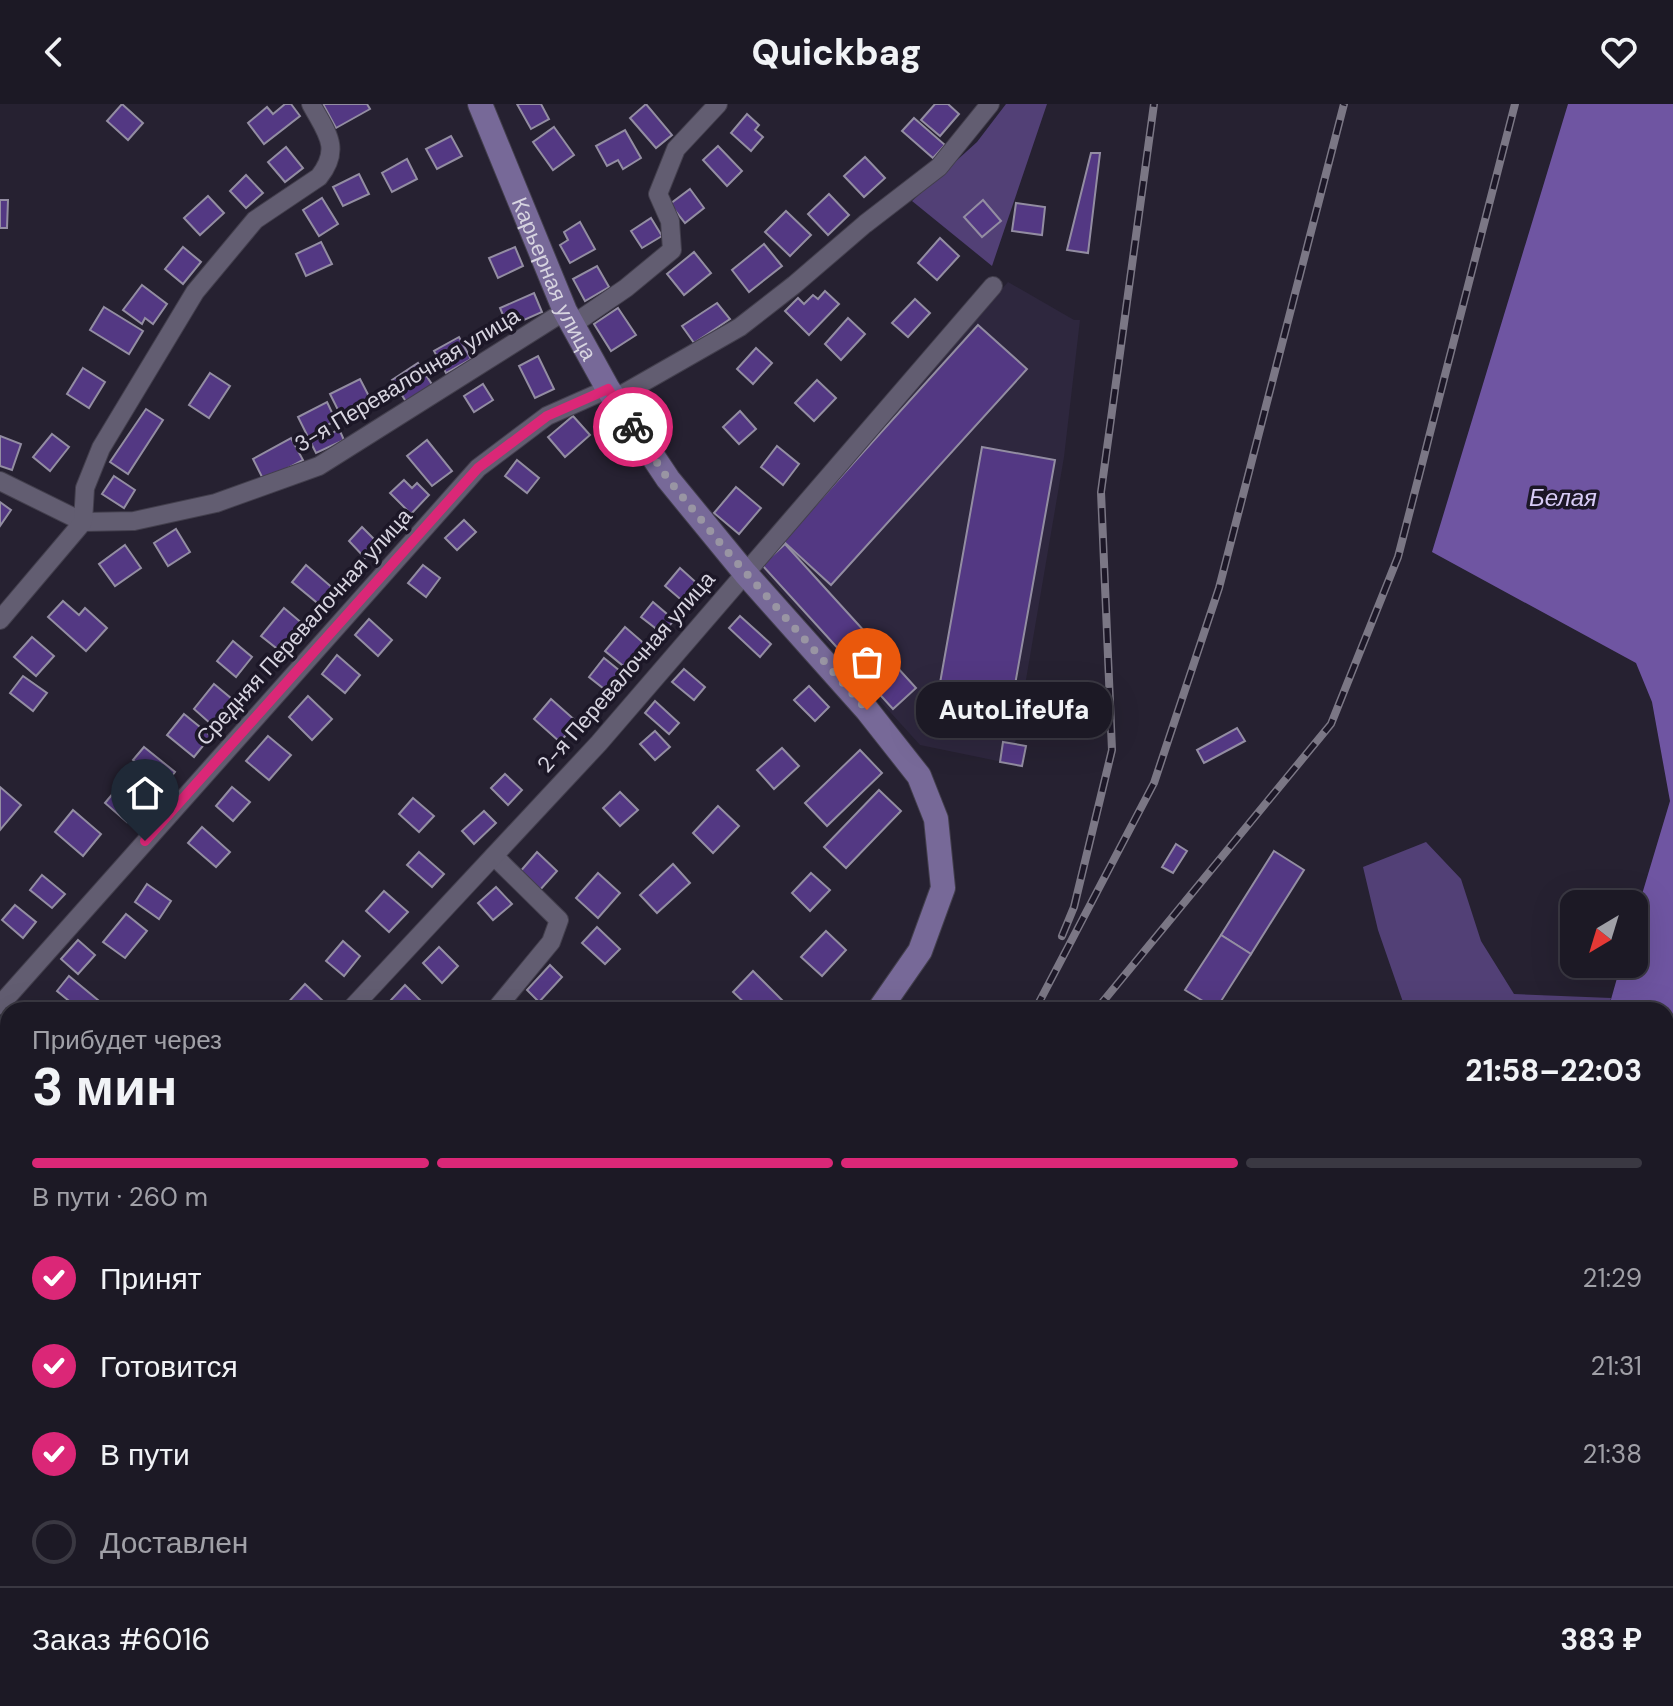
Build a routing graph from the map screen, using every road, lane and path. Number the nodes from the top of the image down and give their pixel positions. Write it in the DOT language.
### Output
graph roads {
  1 [pos="311,104"];
  2 [pos="480,104"];
  3 [pos="718,104"];
  4 [pos="990,104"];
  5 [pos="993,286"];
  6 [pos="569,318"];
  7 [pos="611,394"];
  8 [pos="0,481"];
  9 [pos="83,522"];
  10 [pos="745,573"];
  11 [pos="0,620"];
  12 [pos="494,856"];
  13 [pos="3,1002"];
  14 [pos="357,1002"];
  15 [pos="502,1002"];
  16 [pos="885,1002"];
  1 -- 9 [label="street"];
  2 -- 6 [label="street, Карьерная улица"];
  3 -- 6 [label="street, 3-я Перевалочная улица"];
  4 -- 7 [label="street, Средняя Перевалочная улица"];
  5 -- 10 [label="street, 2-я Перевалочная улица"];
  6 -- 7 [label="street, Карьерная улица"];
  6 -- 9 [label="street, 3-я Перевалочная улица"];
  7 -- 10 [label="street, Карьерная улица"];
  7 -- 13 [label="street, Средняя Перевалочная улица"];
  8 -- 9 [label="street"];
  9 -- 11 [label="street"];
  10 -- 12 [label="street, 2-я Перевалочная улица"];
  10 -- 16 [label="street, Карьерная улица"];
  12 -- 14 [label="street, 2-я Перевалочная улица"];
  12 -- 15 [label="street"];
}
